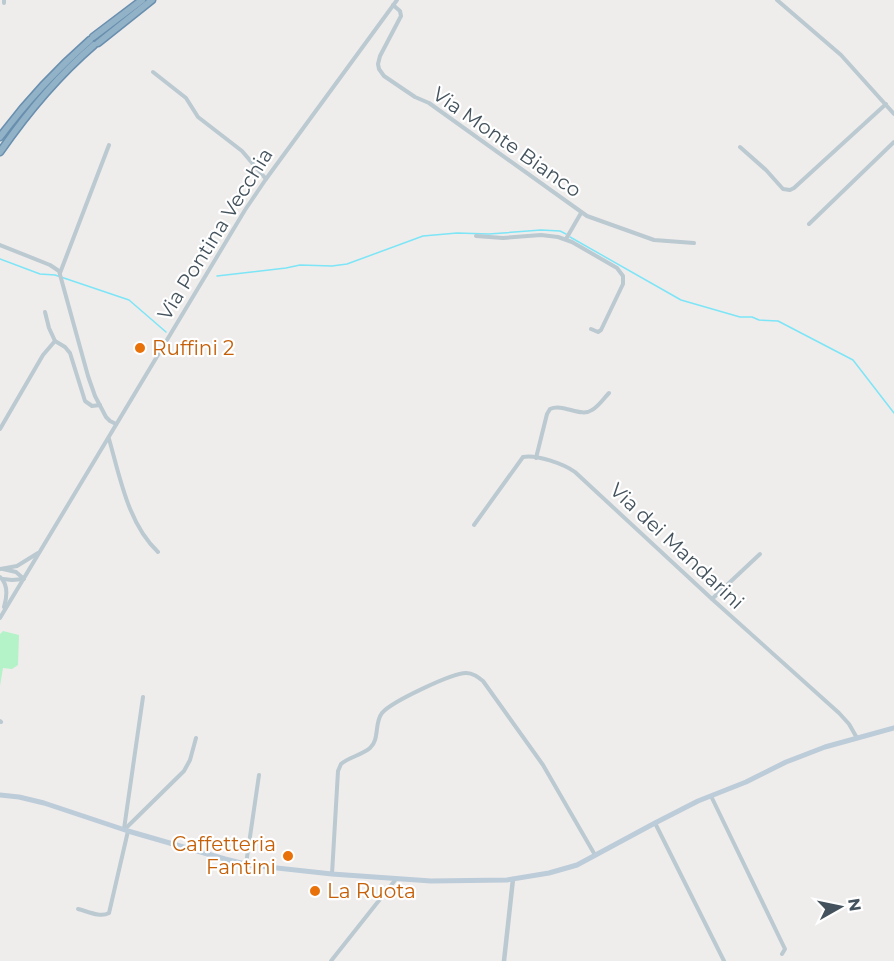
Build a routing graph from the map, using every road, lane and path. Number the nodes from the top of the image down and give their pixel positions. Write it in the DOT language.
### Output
graph roads {
  1 [pos="142,0"];
  2 [pos="152,0"];
  3 [pos="397,0"];
  4 [pos="777,0"];
  5 [pos="393,5"];
  6 [pos="132,11"];
  7 [pos="94,41"];
  8 [pos="153,72"];
  9 [pos="886,104"];
  10 [pos="894,114"];
  11 [pos="0,137"];
  12 [pos="894,142"];
  13 [pos="109,145"];
  14 [pos="740,147"];
  15 [pos="0,152"];
  16 [pos="266,178"];
  17 [pos="582,213"];
  18 [pos="809,225"];
  19 [pos="476,236"];
  20 [pos="566,239"];
  21 [pos="694,243"];
  22 [pos="0,245"];
  23 [pos="60,274"];
  24 [pos="45,312"];
  25 [pos="591,329"];
  26 [pos="55,341"];
  27 [pos="609,393"];
  28 [pos="100,405"];
  29 [pos="116,424"];
  30 [pos="0,429"];
  31 [pos="108,438"];
  32 [pos="536,458"];
  33 [pos="474,525"];
  34 [pos="41,551"];
  35 [pos="158,552"];
  36 [pos="760,554"];
  37 [pos="1,569"];
  38 [pos="2,578"];
  39 [pos="24,579"];
  40 [pos="712,599"];
  41 [pos="1,616"];
  42 [pos="143,697"];
  43 [pos="894,728"];
  44 [pos="196,738"];
  45 [pos="857,738"];
  46 [pos="259,775"];
  47 [pos="0,795"];
  48 [pos="711,796"];
  49 [pos="655,823"];
  50 [pos="126,830"];
  51 [pos="595,855"];
  52 [pos="246,864"];
  53 [pos="332,874"];
  54 [pos="397,878"];
  55 [pos="513,879"];
  56 [pos="78,909"];
  57 [pos="782,954"];
  58 [pos="331,961"];
  59 [pos="504,961"];
  60 [pos="724,961"];
  1 -- 6 [label="highway"];
  2 -- 6 [label="highway"];
  3 -- 5 [label="street, Via Pontina Vecchia"];
  4 -- 9 [label="street"];
  5 -- 16 [label="street, Via Pontina Vecchia"];
  5 -- 17 [label="street, Via Monte Bianco"];
  6 -- 7 [label="highway"];
  7 -- 11 [label="highway"];
  7 -- 15 [label="highway"];
  8 -- 16 [label="street"];
  9 -- 10 [label="street"];
  9 -- 14 [label="street"];
  12 -- 18 [label="street"];
  13 -- 23 [label="street"];
  16 -- 29 [label="street, Via Pontina Vecchia"];
  17 -- 20 [label="street"];
  17 -- 21 [label="street, Via Monte Bianco"];
  19 -- 20 [label="street"];
  20 -- 25 [label="street"];
  22 -- 23 [label="street"];
  23 -- 28 [label="street"];
  24 -- 26 [label="street"];
  26 -- 28 [label="street"];
  26 -- 30 [label="street"];
  27 -- 32 [label="street"];
  28 -- 29 [label="street"];
  29 -- 31 [label="street, Via Pontina Vecchia"];
  31 -- 34 [label="street, Via Pontina Vecchia"];
  31 -- 35 [label="street"];
  32 -- 33 [label="street"];
  32 -- 40 [label="street, Via dei Mandarini"];
  34 -- 37 [label="street"];
  34 -- 39 [label="street, Via Pontina Vecchia"];
  36 -- 40 [label="street"];
  37 -- 39 [label="street"];
  38 -- 39 [label="street"];
  38 -- 41 [label="street"];
  39 -- 41 [label="street, Via Pontina Vecchia"];
  40 -- 45 [label="street, Via dei Mandarini"];
  42 -- 50 [label="street"];
  43 -- 45 [label="main road"];
  44 -- 50 [label="street"];
  45 -- 48 [label="main road"];
  46 -- 52 [label="street"];
  47 -- 50 [label="main road"];
  48 -- 49 [label="main road"];
  48 -- 57 [label="street"];
  49 -- 51 [label="main road"];
  49 -- 60 [label="street"];
  50 -- 52 [label="main road"];
  50 -- 56 [label="street"];
  51 -- 53 [label="street"];
  51 -- 55 [label="main road"];
  52 -- 53 [label="main road"];
  53 -- 54 [label="main road"];
  54 -- 55 [label="main road"];
  54 -- 58 [label="street"];
  55 -- 59 [label="street"];
}
